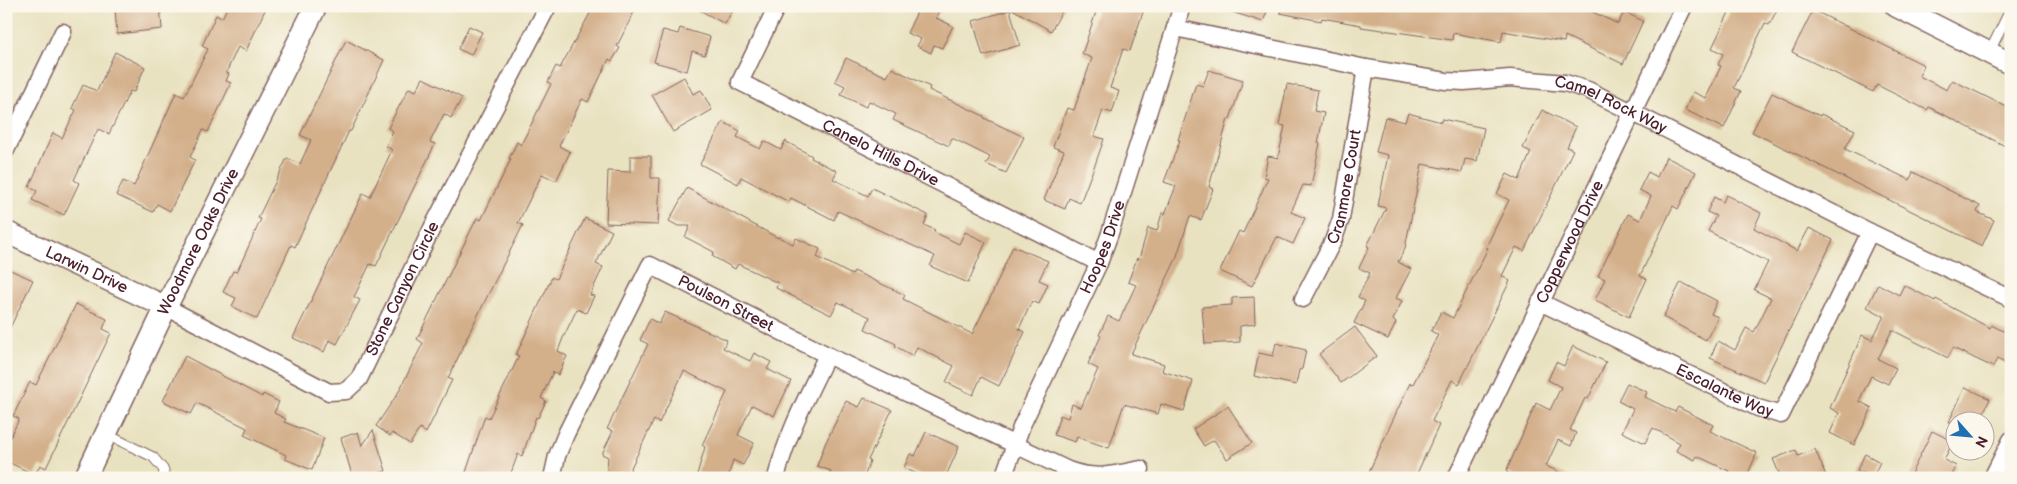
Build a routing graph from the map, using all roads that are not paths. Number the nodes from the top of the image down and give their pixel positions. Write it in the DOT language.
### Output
graph roads {
  1 [pos="316,6"];
  2 [pos="548,6"];
  3 [pos="777,6"];
  4 [pos="1182,6"];
  5 [pos="1684,6"];
  6 [pos="1896,6"];
  7 [pos="2011,8"];
  8 [pos="1175,28"];
  9 [pos="63,32"];
  10 [pos="1989,53"];
  11 [pos="2011,64"];
  12 [pos="1366,68"];
  13 [pos="1633,111"];
  14 [pos="6,150"];
  15 [pos="6,232"];
  16 [pos="1870,232"];
  17 [pos="1099,263"];
  18 [pos="1303,299"];
  19 [pos="2011,300"];
  20 [pos="1540,302"];
  21 [pos="166,307"];
  22 [pos="827,355"];
  23 [pos="106,434"];
  24 [pos="2011,440"];
  25 [pos="1014,445"];
  26 [pos="1140,469"];
  27 [pos="84,478"];
  28 [pos="163,478"];
  29 [pos="552,478"];
  30 [pos="776,478"];
  31 [pos="1003,478"];
  32 [pos="1456,478"];
  33 [pos="1992,478"];
  1 -- 21 [label="street, Woodmore Oaks Drive"];
  2 -- 21 [label="street, Stone Canyon Circle"];
  3 -- 17 [label="street, Canelo Hills Drive"];
  4 -- 8 [label="street, Hoopes Drive"];
  5 -- 13 [label="street, Copperwood Drive"];
  6 -- 10 [label="street"];
  7 -- 10 [label="lane"];
  8 -- 12 [label="street, Camel Rock Way"];
  8 -- 17 [label="street, Hoopes Drive"];
  9 -- 14 [label="street"];
  10 -- 11 [label="street"];
  12 -- 13 [label="street, Camel Rock Way"];
  12 -- 18 [label="street, Cranmore Court"];
  13 -- 16 [label="street, Camel Rock Way"];
  13 -- 20 [label="street, Copperwood Drive"];
  15 -- 21 [label="street, Larwin Drive"];
  16 -- 19 [label="street, Camel Rock Way"];
  16 -- 20 [label="street, Escalante Way"];
  17 -- 25 [label="street, Hoopes Drive"];
  20 -- 32 [label="street, Copperwood Drive"];
  21 -- 23 [label="street, Woodmore Oaks Drive"];
  22 -- 25 [label="street, Poulson Street"];
  22 -- 29 [label="street, Poulson Street"];
  22 -- 30 [label="street"];
  23 -- 27 [label="street, Woodmore Oaks Drive"];
  23 -- 28 [label="lane"];
  24 -- 33 [label="street"];
  25 -- 26 [label="street, Poulson Street"];
  25 -- 31 [label="street, Hoopes Drive"];
}
